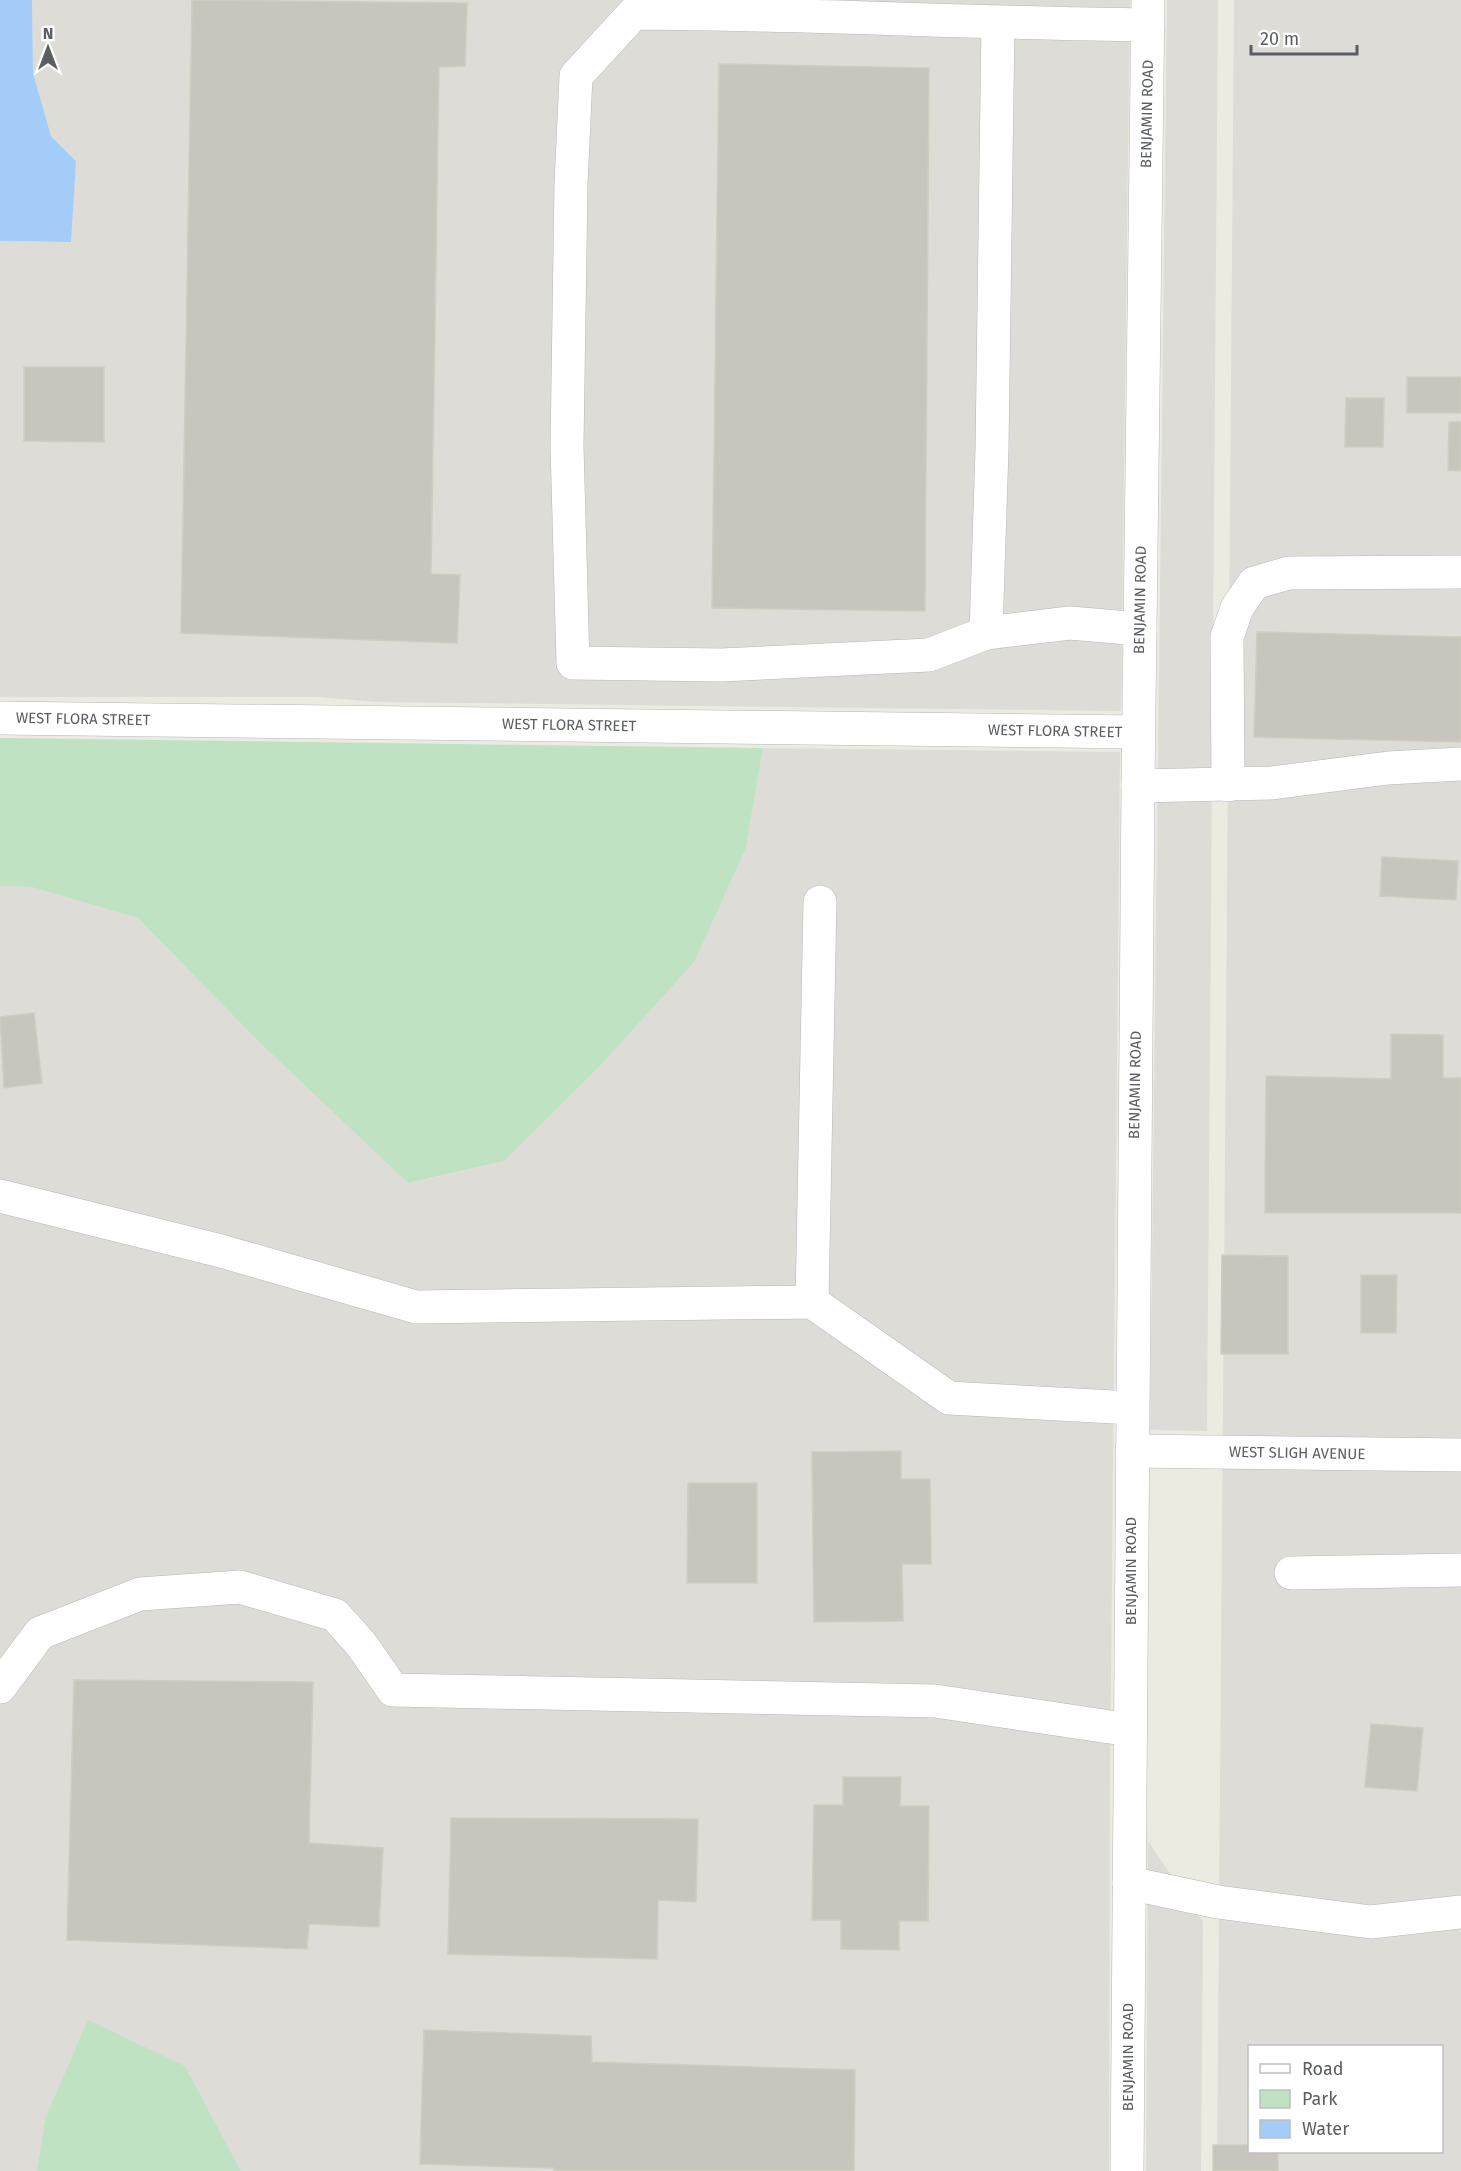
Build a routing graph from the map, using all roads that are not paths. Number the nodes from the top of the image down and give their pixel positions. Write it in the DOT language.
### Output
graph roads {
  1 [pos="1148,13"];
  2 [pos="998,23"];
  3 [pos="1461,572"];
  4 [pos="1140,629"];
  5 [pos="986,633"];
  6 [pos="0,718"];
  7 [pos="1138,732"];
  8 [pos="1461,764"];
  9 [pos="1228,785"];
  10 [pos="1138,786"];
  11 [pos="820,902"];
  12 [pos="0,1196"];
  13 [pos="812,1302"];
  14 [pos="1132,1408"];
  15 [pos="1132,1451"];
  16 [pos="1461,1455"];
  17 [pos="1461,1570"];
  18 [pos="1291,1573"];
  19 [pos="0,1687"];
  20 [pos="1130,1730"];
  21 [pos="1129,1883"];
  22 [pos="1461,1912"];
  23 [pos="1127,2171"];
  1 -- 2 [label="street"];
  1 -- 4 [label="street, BENJAMIN ROAD"];
  2 -- 5 [label="street"];
  2 -- 5 [label="street"];
  3 -- 9 [label="street"];
  4 -- 5 [label="street"];
  4 -- 7 [label="street, BENJAMIN ROAD"];
  6 -- 7 [label="street, WEST FLORA STREET"];
  7 -- 10 [label="street, BENJAMIN ROAD"];
  8 -- 9 [label="street"];
  9 -- 10 [label="street"];
  10 -- 14 [label="street, BENJAMIN ROAD"];
  11 -- 13 [label="street"];
  12 -- 13 [label="street"];
  13 -- 14 [label="street"];
  14 -- 15 [label="street, BENJAMIN ROAD"];
  15 -- 16 [label="street, WEST SLIGH AVENUE"];
  15 -- 20 [label="street, BENJAMIN ROAD"];
  17 -- 18 [label="street"];
  19 -- 20 [label="street"];
  20 -- 21 [label="street, BENJAMIN ROAD"];
  21 -- 22 [label="street"];
  21 -- 23 [label="street, BENJAMIN ROAD"];
}
